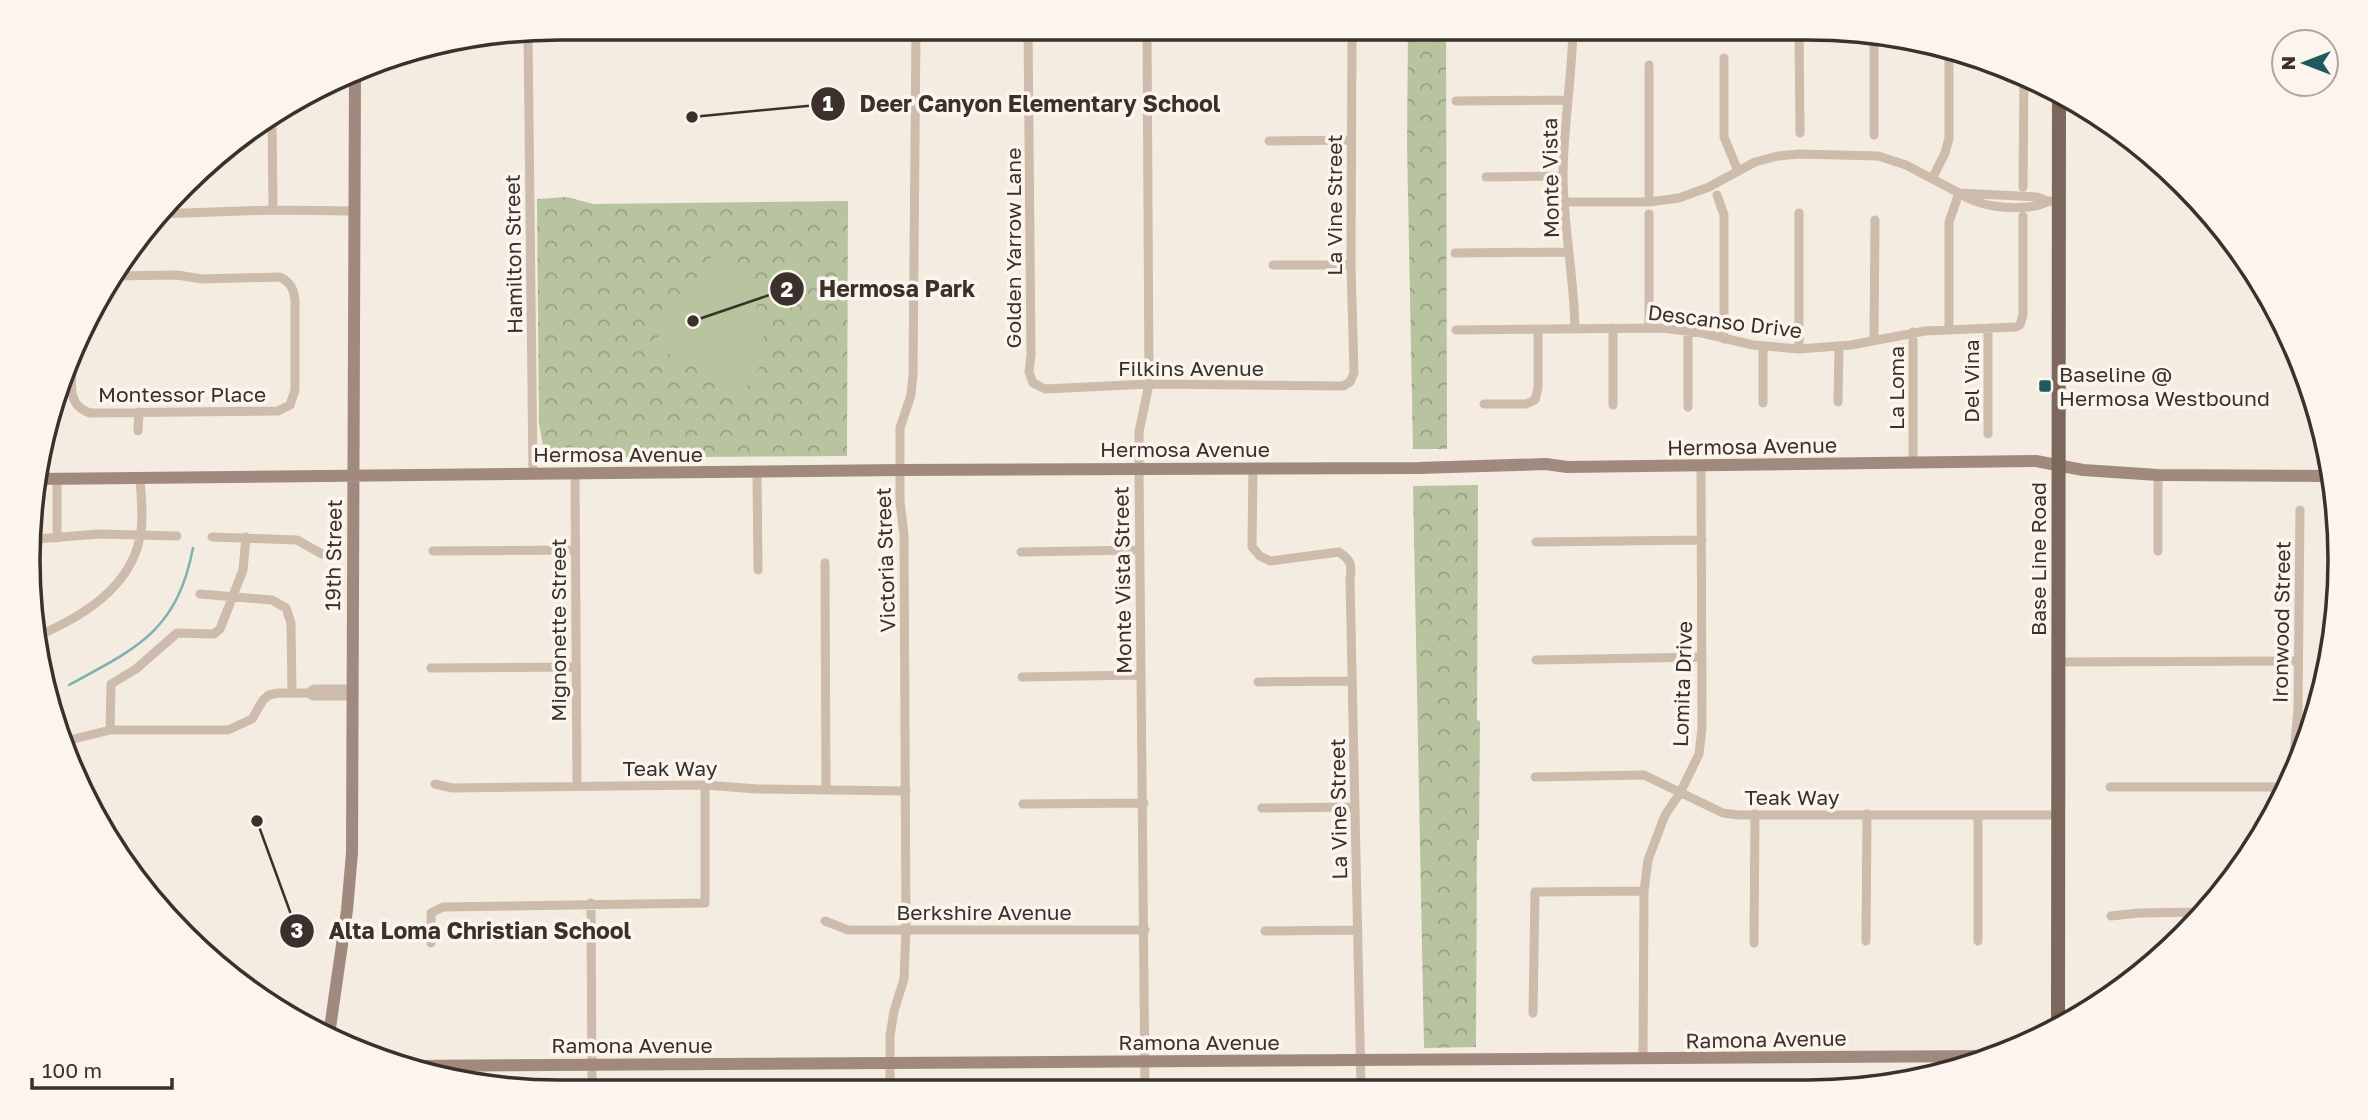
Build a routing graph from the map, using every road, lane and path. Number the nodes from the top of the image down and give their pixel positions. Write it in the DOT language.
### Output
graph roads {
  1 [pos="916,40"];
  2 [pos="1028,40"];
  3 [pos="1147,40"];
  4 [pos="1352,40"];
  5 [pos="1573,40"];
  6 [pos="1800,40"];
  7 [pos="528,41"];
  8 [pos="1874,45"];
  9 [pos="1724,58"];
  10 [pos="1949,60"];
  11 [pos="1649,65"];
  12 [pos="355,83"];
  13 [pos="2024,88"];
  14 [pos="1456,100"];
  15 [pos="1568,100"];
  16 [pos="2058,105"];
  17 [pos="272,127"];
  18 [pos="1800,133"];
  19 [pos="1874,135"];
  20 [pos="1351,140"];
  21 [pos="1269,141"];
  22 [pos="1738,171"];
  23 [pos="1563,176"];
  24 [pos="1486,177"];
  25 [pos="1932,179"];
  26 [pos="2023,187"];
  27 [pos="1959,193"];
  28 [pos="1717,195"];
  29 [pos="2053,201"];
  30 [pos="1564,202"];
  31 [pos="1649,202"];
  32 [pos="273,210"];
  33 [pos="355,211"];
  34 [pos="172,213"];
  35 [pos="1800,213"];
  36 [pos="1649,214"];
  37 [pos="2023,216"];
  38 [pos="1875,220"];
  39 [pos="1568,252"];
  40 [pos="1455,253"];
  41 [pos="1273,265"];
  42 [pos="1351,265"];
  43 [pos="125,276"];
  44 [pos="1575,328"];
  45 [pos="1613,328"];
  46 [pos="1649,328"];
  47 [pos="1989,328"];
  48 [pos="1538,329"];
  49 [pos="1949,329"];
  50 [pos="1455,330"];
  51 [pos="1688,331"];
  52 [pos="1913,332"];
  53 [pos="1724,339"];
  54 [pos="1874,340"];
  55 [pos="1839,346"];
  56 [pos="1763,347"];
  57 [pos="1799,349"];
  58 [pos="72,382"];
  59 [pos="1350,382"];
  60 [pos="1033,383"];
  61 [pos="1149,384"];
  62 [pos="1763,402"];
  63 [pos="1838,402"];
  64 [pos="1485,404"];
  65 [pos="1613,405"];
  66 [pos="1688,407"];
  67 [pos="139,412"];
  68 [pos="138,430"];
  69 [pos="1989,434"];
  70 [pos="1913,463"];
  71 [pos="2060,465"];
  72 [pos="1701,467"];
  73 [pos="1253,468"];
  74 [pos="1139,469"];
  75 [pos="900,470"];
  76 [pos="757,472"];
  77 [pos="575,473"];
  78 [pos="533,474"];
  79 [pos="2158,475"];
  80 [pos="353,476"];
  81 [pos="2321,476"];
  82 [pos="140,478"];
  83 [pos="47,479"];
  84 [pos="57,479"];
  85 [pos="2300,510"];
  86 [pos="141,535"];
  87 [pos="177,536"];
  88 [pos="212,537"];
  89 [pos="246,537"];
  90 [pos="57,538"];
  91 [pos="41,539"];
  92 [pos="1702,540"];
  93 [pos="1536,542"];
  94 [pos="575,550"];
  95 [pos="1139,550"];
  96 [pos="433,551"];
  97 [pos="2158,551"];
  98 [pos="1021,552"];
  99 [pos="322,554"];
  100 [pos="825,563"];
  101 [pos="758,570"];
  102 [pos="200,594"];
  103 [pos="234,596"];
  104 [pos="46,632"];
  105 [pos="1702,657"];
  106 [pos="1536,660"];
  107 [pos="2297,661"];
  108 [pos="2059,662"];
  109 [pos="576,667"];
  110 [pos="431,668"];
  111 [pos="1140,675"];
  112 [pos="1022,677"];
  113 [pos="1352,681"];
  114 [pos="1258,682"];
  115 [pos="292,693"];
  116 [pos="351,693"];
  117 [pos="110,730"];
  118 [pos="2297,734"];
  119 [pos="73,739"];
  120 [pos="1535,777"];
  121 [pos="435,784"];
  122 [pos="705,785"];
  123 [pos="577,786"];
  124 [pos="2110,787"];
  125 [pos="2275,787"];
  126 [pos="826,790"];
  127 [pos="906,791"];
  128 [pos="1680,793"];
  129 [pos="1144,803"];
  130 [pos="1023,804"];
  131 [pos="1355,807"];
  132 [pos="1262,808"];
  133 [pos="1755,814"];
  134 [pos="1867,814"];
  135 [pos="2058,815"];
  136 [pos="1978,816"];
  137 [pos="1644,891"];
  138 [pos="591,903"];
  139 [pos="2191,912"];
  140 [pos="2111,916"];
  141 [pos="825,921"];
  142 [pos="906,930"];
  143 [pos="1145,930"];
  144 [pos="1358,930"];
  145 [pos="1265,931"];
  146 [pos="1866,941"];
  147 [pos="1978,941"];
  148 [pos="431,943"];
  149 [pos="1754,943"];
  150 [pos="1534,1013"];
  151 [pos="2058,1015"];
  152 [pos="330,1026"];
  153 [pos="1961,1056"];
  154 [pos="1643,1059"];
  155 [pos="1145,1061"];
  156 [pos="1361,1061"];
  157 [pos="890,1063"];
  158 [pos="592,1064"];
  159 [pos="440,1066"];
  160 [pos="592,1080"];
  161 [pos="890,1080"];
  162 [pos="1145,1080"];
  163 [pos="1361,1080"];
  1 -- 75 [label="street, Victoria Street"];
  2 -- 60 [label="street, Golden Yarrow Lane"];
  3 -- 61 [label="street, Monte Vista Street"];
  4 -- 20 [label="street, La Vine Street"];
  5 -- 15 [label="street, Monte Vista"];
  6 -- 18 [label="street"];
  7 -- 78 [label="street, Hamilton Street"];
  8 -- 19 [label="street"];
  9 -- 22 [label="street"];
  10 -- 25 [label="street"];
  11 -- 31 [label="street"];
  12 -- 33 [label="street, 19th Street"];
  13 -- 26 [label="street"];
  14 -- 15 [label="street"];
  15 -- 23 [label="street, Monte Vista"];
  16 -- 29 [label="main road, Base Line Road"];
  17 -- 32 [label="street"];
  20 -- 21 [label="street"];
  20 -- 42 [label="street, La Vine Street"];
  22 -- 25 [label="street"];
  22 -- 31 [label="street"];
  23 -- 24 [label="street"];
  23 -- 30 [label="street, Monte Vista"];
  25 -- 27 [label="street"];
  27 -- 29 [label="street"];
  27 -- 29 [label="street"];
  27 -- 49 [label="street"];
  28 -- 53 [label="street"];
  29 -- 71 [label="main road, Base Line Road"];
  30 -- 31 [label="street"];
  30 -- 39 [label="street, Monte Vista"];
  32 -- 33 [label="street"];
  32 -- 34 [label="street"];
  33 -- 80 [label="street, 19th Street"];
  35 -- 57 [label="street"];
  36 -- 46 [label="street"];
  37 -- 47 [label="street, Descanso Drive"];
  38 -- 54 [label="street"];
  39 -- 40 [label="street"];
  39 -- 44 [label="street, Monte Vista"];
  41 -- 42 [label="street"];
  42 -- 59 [label="street, La Vine Street"];
  43 -- 67 [label="street, Montessor Place"];
  44 -- 45 [label="street, Descanso Drive"];
  44 -- 48 [label="street, Descanso Drive"];
  45 -- 46 [label="street, Descanso Drive"];
  45 -- 65 [label="street"];
  46 -- 51 [label="street, Descanso Drive"];
  47 -- 49 [label="street, Descanso Drive"];
  47 -- 69 [label="street, Del Vina"];
  48 -- 50 [label="street, Descanso Drive"];
  48 -- 64 [label="street"];
  49 -- 52 [label="street, Descanso Drive"];
  51 -- 53 [label="street, Descanso Drive"];
  51 -- 66 [label="street"];
  52 -- 54 [label="street, Descanso Drive"];
  52 -- 70 [label="street, La Loma"];
  53 -- 56 [label="street, Descanso Drive"];
  54 -- 55 [label="street, Descanso Drive"];
  55 -- 57 [label="street, Descanso Drive"];
  55 -- 63 [label="street"];
  56 -- 57 [label="street, Descanso Drive"];
  56 -- 62 [label="street"];
  58 -- 67 [label="street, Montessor Place"];
  59 -- 61 [label="street, Filkins Avenue"];
  60 -- 61 [label="street, Filkins Avenue"];
  61 -- 74 [label="street, Monte Vista Street"];
  67 -- 68 [label="street"];
  70 -- 71 [label="street, Hermosa Avenue"];
  70 -- 72 [label="street, Hermosa Avenue"];
  71 -- 79 [label="street, Hermosa Avenue"];
  71 -- 108 [label="main road, Base Line Road"];
  72 -- 73 [label="street, Hermosa Avenue"];
  72 -- 92 [label="street, Lomita Drive"];
  73 -- 74 [label="street, Hermosa Avenue"];
  73 -- 113 [label="street, La Vine Street"];
  74 -- 75 [label="street, Hermosa Avenue"];
  74 -- 95 [label="street, Monte Vista Street"];
  75 -- 76 [label="street, Hermosa Avenue"];
  75 -- 127 [label="street, Victoria Street"];
  76 -- 77 [label="street, Hermosa Avenue"];
  76 -- 101 [label="street"];
  77 -- 78 [label="street, Hermosa Avenue"];
  77 -- 94 [label="street, Mignonette Street"];
  78 -- 80 [label="street, Hermosa Avenue"];
  79 -- 81 [label="street, Hermosa Avenue"];
  79 -- 97 [label="street"];
  80 -- 82 [label="street, Hermosa Avenue"];
  80 -- 116 [label="street, 19th Street"];
  82 -- 84 [label="street, Hermosa Avenue"];
  82 -- 86 [label="street"];
  83 -- 84 [label="street, Hermosa Avenue"];
  84 -- 90 [label="street"];
  85 -- 107 [label="street, Ironwood Street"];
  86 -- 87 [label="street"];
  86 -- 90 [label="street"];
  86 -- 104 [label="street"];
  88 -- 89 [label="street"];
  89 -- 99 [label="street"];
  89 -- 103 [label="street"];
  90 -- 91 [label="street"];
  92 -- 93 [label="street"];
  92 -- 105 [label="street, Lomita Drive"];
  94 -- 96 [label="street"];
  94 -- 109 [label="street, Mignonette Street"];
  95 -- 98 [label="street"];
  95 -- 111 [label="street, Monte Vista Street"];
  100 -- 126 [label="street"];
  102 -- 103 [label="street"];
  103 -- 115 [label="street"];
  103 -- 117 [label="street"];
  105 -- 106 [label="street"];
  105 -- 128 [label="street, Lomita Drive"];
  107 -- 108 [label="street"];
  107 -- 118 [label="street, Ironwood Street"];
  108 -- 135 [label="main road, Base Line Road"];
  109 -- 110 [label="street"];
  109 -- 123 [label="street, Mignonette Street"];
  111 -- 112 [label="street"];
  111 -- 129 [label="street, Monte Vista Street"];
  113 -- 114 [label="street"];
  113 -- 131 [label="street, La Vine Street"];
  115 -- 116 [label="street"];
  115 -- 117 [label="street"];
  116 -- 152 [label="street, 19th Street"];
  117 -- 119 [label="street"];
  120 -- 128 [label="street, Teak Way"];
  121 -- 123 [label="street, Teak Way"];
  122 -- 123 [label="street, Teak Way"];
  122 -- 126 [label="street, Teak Way"];
  122 -- 138 [label="street"];
  124 -- 125 [label="street"];
  126 -- 127 [label="street, Teak Way"];
  127 -- 142 [label="street, Victoria Street"];
  128 -- 133 [label="street, Teak Way"];
  128 -- 137 [label="street, Lomita Drive"];
  129 -- 130 [label="street"];
  129 -- 143 [label="street, Monte Vista Street"];
  131 -- 132 [label="street"];
  131 -- 144 [label="street, La Vine Street"];
  133 -- 134 [label="street, Teak Way"];
  133 -- 149 [label="street"];
  134 -- 136 [label="street, Teak Way"];
  134 -- 146 [label="street"];
  135 -- 136 [label="street, Teak Way"];
  135 -- 151 [label="main road, Base Line Road"];
  136 -- 147 [label="street"];
  137 -- 150 [label="street"];
  137 -- 154 [label="street, Lomita Drive"];
  138 -- 148 [label="street"];
  138 -- 158 [label="street"];
  139 -- 140 [label="street"];
  141 -- 142 [label="street, Berkshire Avenue"];
  142 -- 143 [label="street, Berkshire Avenue"];
  142 -- 157 [label="street, Victoria Street"];
  143 -- 155 [label="street, Monte Vista Street"];
  144 -- 145 [label="street"];
  144 -- 156 [label="street, La Vine Street"];
  153 -- 154 [label="street, Ramona Avenue"];
  154 -- 156 [label="street, Ramona Avenue"];
  155 -- 156 [label="street, Ramona Avenue"];
  155 -- 157 [label="street, Ramona Avenue"];
  155 -- 162 [label="street, Monte Vista Street"];
  156 -- 163 [label="street, La Vine Street"];
  157 -- 158 [label="street, Ramona Avenue"];
  157 -- 161 [label="street, Victoria Street"];
  158 -- 159 [label="street, Ramona Avenue"];
  158 -- 160 [label="street"];
}
